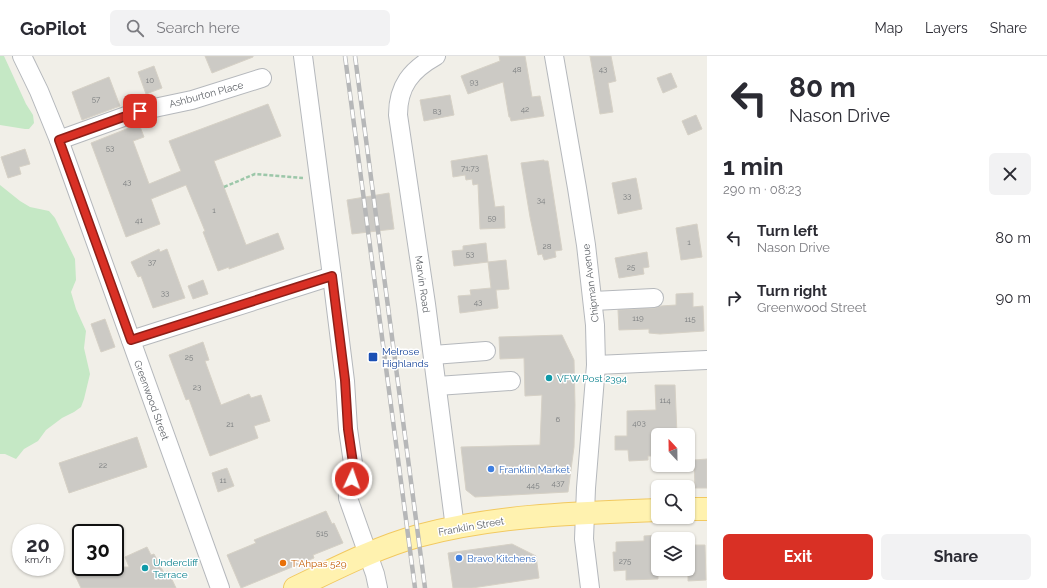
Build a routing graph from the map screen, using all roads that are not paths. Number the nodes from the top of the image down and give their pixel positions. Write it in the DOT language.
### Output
graph roads {
  1 [pos="22,56"];
  2 [pos="303,56"];
  3 [pos="436,56"];
  4 [pos="554,56"];
  5 [pos="262,78"];
  6 [pos="59,140"];
  7 [pos="332,276"];
  8 [pos="654,298"];
  9 [pos="592,301"];
  10 [pos="131,340"];
  11 [pos="486,351"];
  12 [pos="433,355"];
  13 [pos="707,360"];
  14 [pos="596,365"];
  15 [pos="511,380"];
  16 [pos="437,386"];
  17 [pos="695,509"];
  18 [pos="707,509"];
  19 [pos="651,510"];
  20 [pos="586,513"];
  21 [pos="455,528"];
  22 [pos="368,554"];
  23 [pos="220,588"];
  24 [pos="295,588"];
  25 [pos="378,588"];
  26 [pos="590,588"];
  1 -- 6 [label="street, Greenwood Street"];
  2 -- 7 [label="street"];
  3 -- 12 [label="street, Marvin Road"];
  4 -- 9 [label="street, Chipman Avenue"];
  5 -- 6 [label="street, Ashburton Place"];
  6 -- 10 [label="street, Greenwood Street"];
  7 -- 10 [label="street"];
  7 -- 22 [label="street"];
  8 -- 9 [label="street"];
  9 -- 14 [label="street, Chipman Avenue"];
  10 -- 23 [label="street, Greenwood Street"];
  11 -- 12 [label="street"];
  12 -- 16 [label="street, Marvin Road"];
  13 -- 14 [label="street"];
  14 -- 20 [label="street, Chipman Avenue"];
  15 -- 16 [label="street"];
  16 -- 21 [label="street, Marvin Road"];
  17 -- 18 [label="main road"];
  19 -- 20 [label="main road, Franklin Street"];
  20 -- 21 [label="main road, Franklin Street"];
  20 -- 26 [label="street, Chipman Avenue"];
  21 -- 22 [label="main road, Franklin Street"];
  22 -- 24 [label="main road, Franklin Street"];
  22 -- 25 [label="street"];
}
